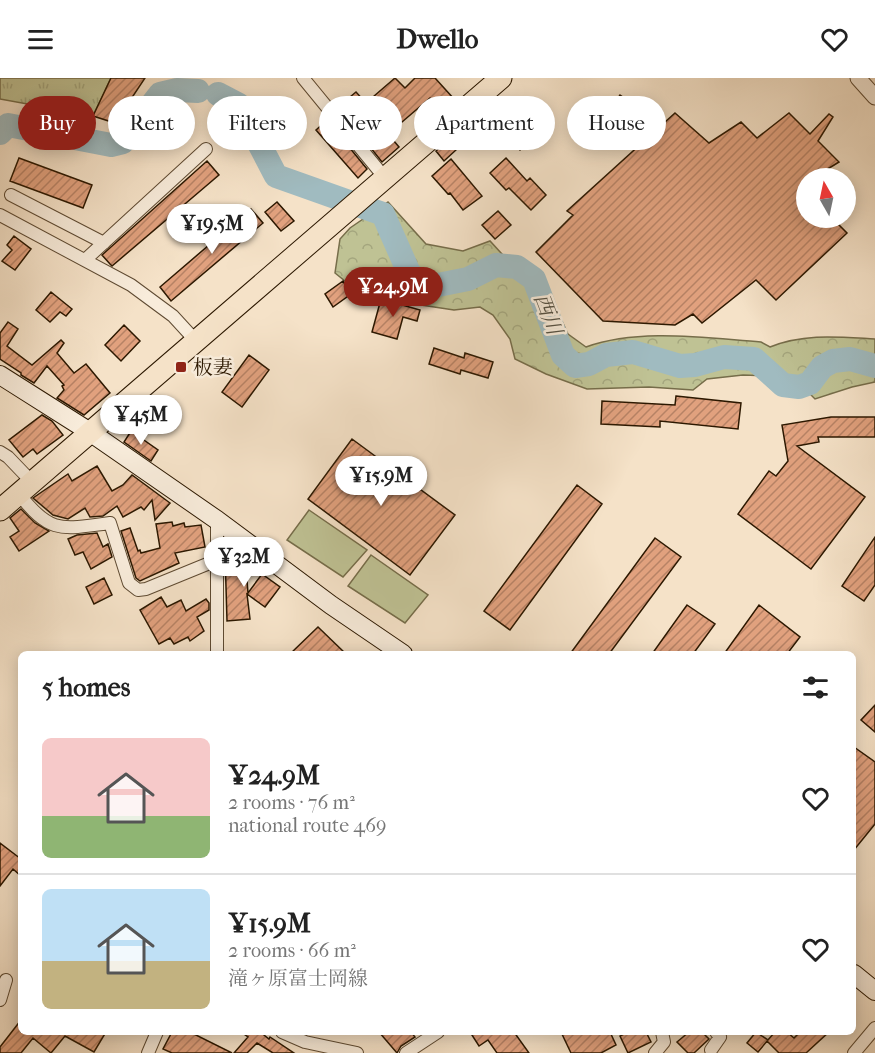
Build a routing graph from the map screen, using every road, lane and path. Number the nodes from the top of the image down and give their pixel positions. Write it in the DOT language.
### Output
graph roads {
  1 [pos="303,78"];
  2 [pos="501,78"];
  3 [pos="858,78"];
  4 [pos="875,97"];
  5 [pos="206,149"];
  6 [pos="378,184"];
  7 [pos="11,195"];
  8 [pos="0,215"];
  9 [pos="104,243"];
  10 [pos="85,260"];
  11 [pos="195,340"];
  12 [pos="0,375"];
  13 [pos="90,432"];
  14 [pos="2,456"];
  15 [pos="26,488"];
  16 [pos="0,510"];
  17 [pos="217,520"];
  18 [pos="217,560"];
  19 [pos="217,651"];
  20 [pos="399,651"];
  21 [pos="856,976"];
  22 [pos="6,980"];
  23 [pos="875,991"];
  24 [pos="0,1000"];
  25 [pos="875,1028"];
  26 [pos="156,1035"];
  27 [pos="289,1035"];
  28 [pos="433,1035"];
  29 [pos="663,1035"];
  30 [pos="718,1035"];
  31 [pos="711,1050"];
  32 [pos="148,1053"];
  33 [pos="357,1053"];
  34 [pos="406,1053"];
  35 [pos="655,1053"];
  36 [pos="854,1053"];
  1 -- 6 [label="street"];
  2 -- 6 [label="highway"];
  3 -- 4 [label="street"];
  5 -- 9 [label="street"];
  6 -- 11 [label="highway"];
  7 -- 9 [label="street"];
  8 -- 10 [label="street"];
  9 -- 10 [label="street"];
  10 -- 11 [label="street"];
  11 -- 13 [label="highway"];
  12 -- 13 [label="main road"];
  13 -- 15 [label="highway"];
  13 -- 17 [label="main road"];
  14 -- 15 [label="street"];
  15 -- 16 [label="highway"];
  15 -- 18 [label="street"];
  17 -- 18 [label="street"];
  17 -- 20 [label="main road"];
  18 -- 19 [label="street"];
  21 -- 23 [label="main road"];
  22 -- 24 [label="street"];
  25 -- 36 [label="street"];
  26 -- 32 [label="street"];
  27 -- 33 [label="street"];
  28 -- 34 [label="street"];
  29 -- 35 [label="street"];
  30 -- 31 [label="street"];
}
